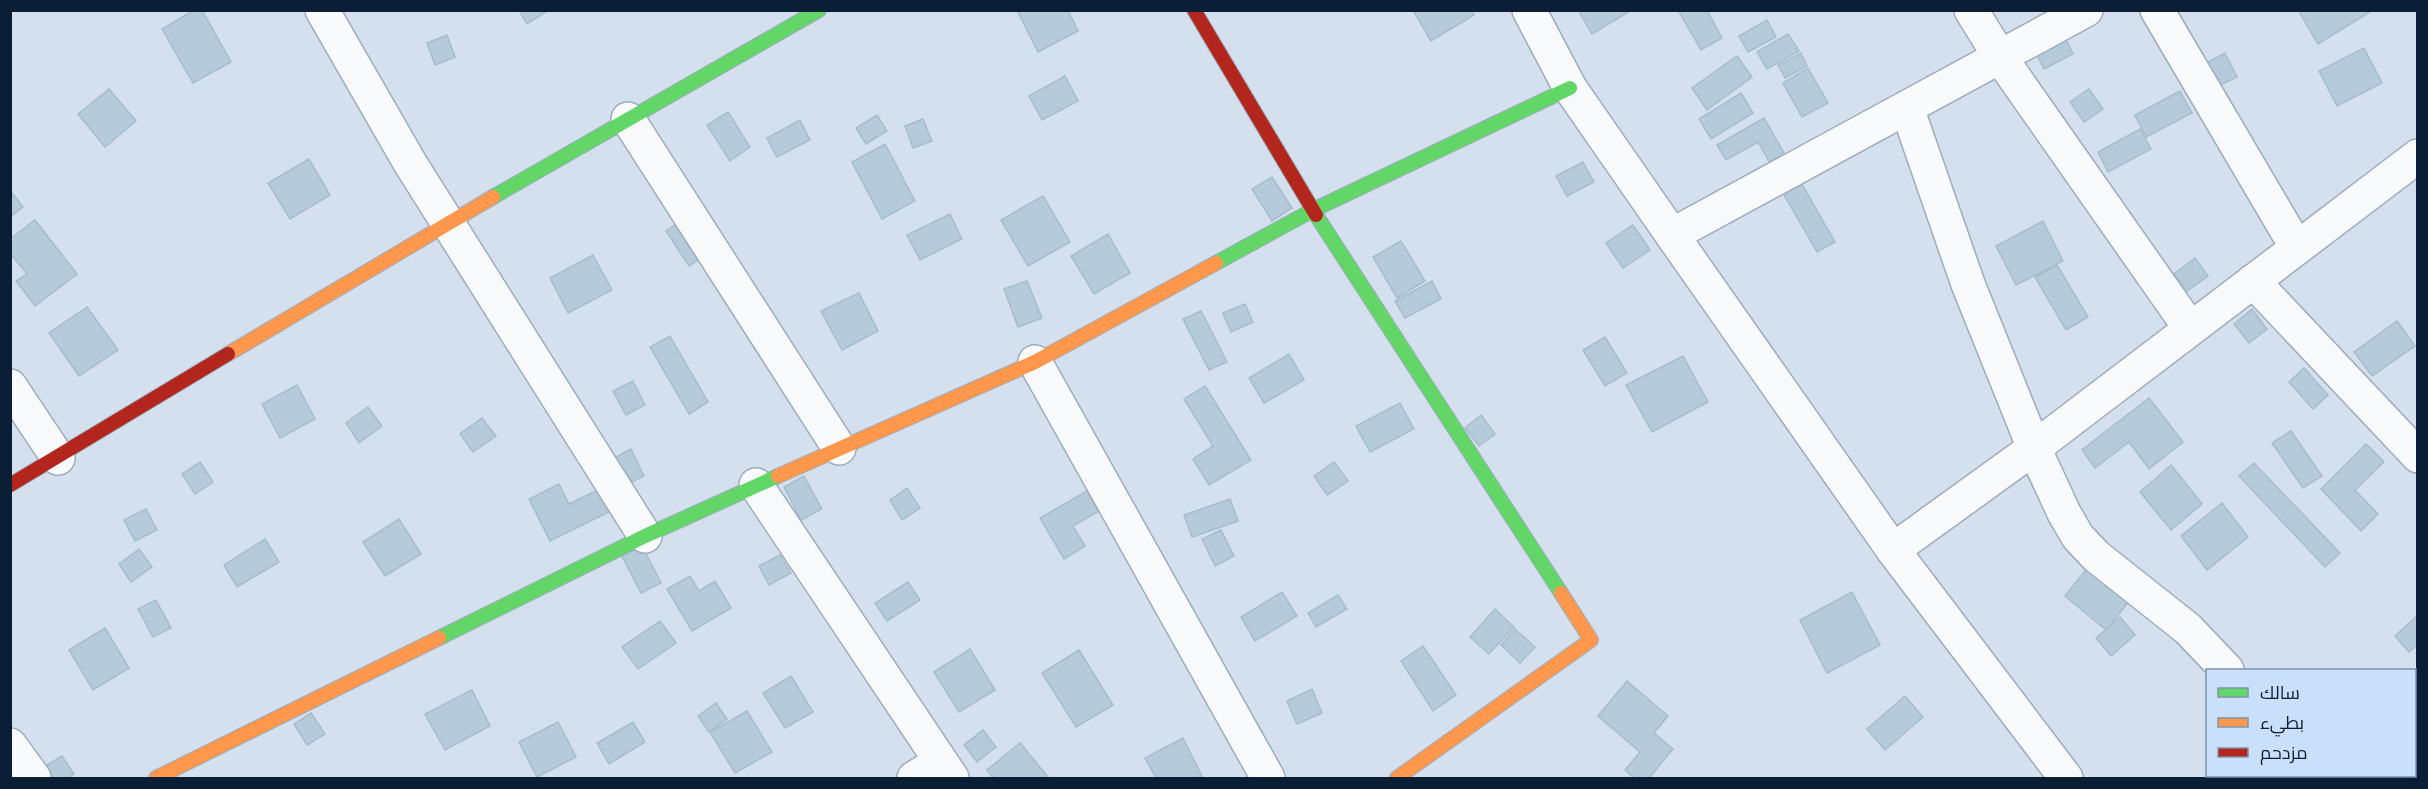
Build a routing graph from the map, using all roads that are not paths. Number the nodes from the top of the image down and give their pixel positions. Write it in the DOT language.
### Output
graph roads {
  1 [pos="322,10"];
  2 [pos="819,10"];
  3 [pos="1194,10"];
  4 [pos="1529,10"];
  5 [pos="1971,10"];
  6 [pos="2086,10"];
  7 [pos="2157,10"];
  8 [pos="2000,57"];
  9 [pos="1570,88"];
  10 [pos="1906,108"];
  11 [pos="628,119"];
  12 [pos="2418,156"];
  13 [pos="1314,210"];
  14 [pos="447,223"];
  15 [pos="1672,235"];
  16 [pos="2297,248"];
  17 [pos="2253,281"];
  18 [pos="2190,328"];
  19 [pos="1035,362"];
  20 [pos="10,386"];
  21 [pos="839,448"];
  22 [pos="2034,448"];
  23 [pos="2418,456"];
  24 [pos="58,458"];
  25 [pos="10,485"];
  26 [pos="756,485"];
  27 [pos="645,536"];
  28 [pos="1893,549"];
  29 [pos="2226,669"];
  30 [pos="10,745"];
  31 [pos="936,773"];
  32 [pos="34,778"];
  33 [pos="156,778"];
  34 [pos="1268,778"];
  35 [pos="1397,778"];
  36 [pos="2066,778"];
  1 -- 14 [label="street"];
  2 -- 11 [label="street"];
  3 -- 13 [label="street"];
  4 -- 9 [label="street"];
  5 -- 8 [label="street"];
  6 -- 8 [label="street"];
  7 -- 16 [label="street"];
  8 -- 10 [label="street"];
  8 -- 18 [label="street"];
  9 -- 13 [label="street"];
  9 -- 15 [label="street"];
  10 -- 15 [label="street"];
  10 -- 22 [label="street"];
  11 -- 14 [label="street"];
  11 -- 21 [label="street"];
  12 -- 16 [label="street"];
  13 -- 19 [label="street"];
  13 -- 35 [label="street"];
  14 -- 24 [label="street"];
  14 -- 27 [label="street"];
  15 -- 28 [label="street"];
  16 -- 17 [label="street"];
  17 -- 18 [label="street"];
  17 -- 23 [label="street"];
  18 -- 22 [label="street"];
  19 -- 21 [label="street"];
  19 -- 34 [label="street"];
  20 -- 24 [label="street"];
  21 -- 26 [label="street"];
  22 -- 28 [label="street"];
  22 -- 29 [label="street"];
  24 -- 25 [label="street"];
  26 -- 27 [label="street"];
  26 -- 31 [label="street"];
  27 -- 33 [label="street"];
  28 -- 36 [label="street"];
  30 -- 32 [label="street"];
}
